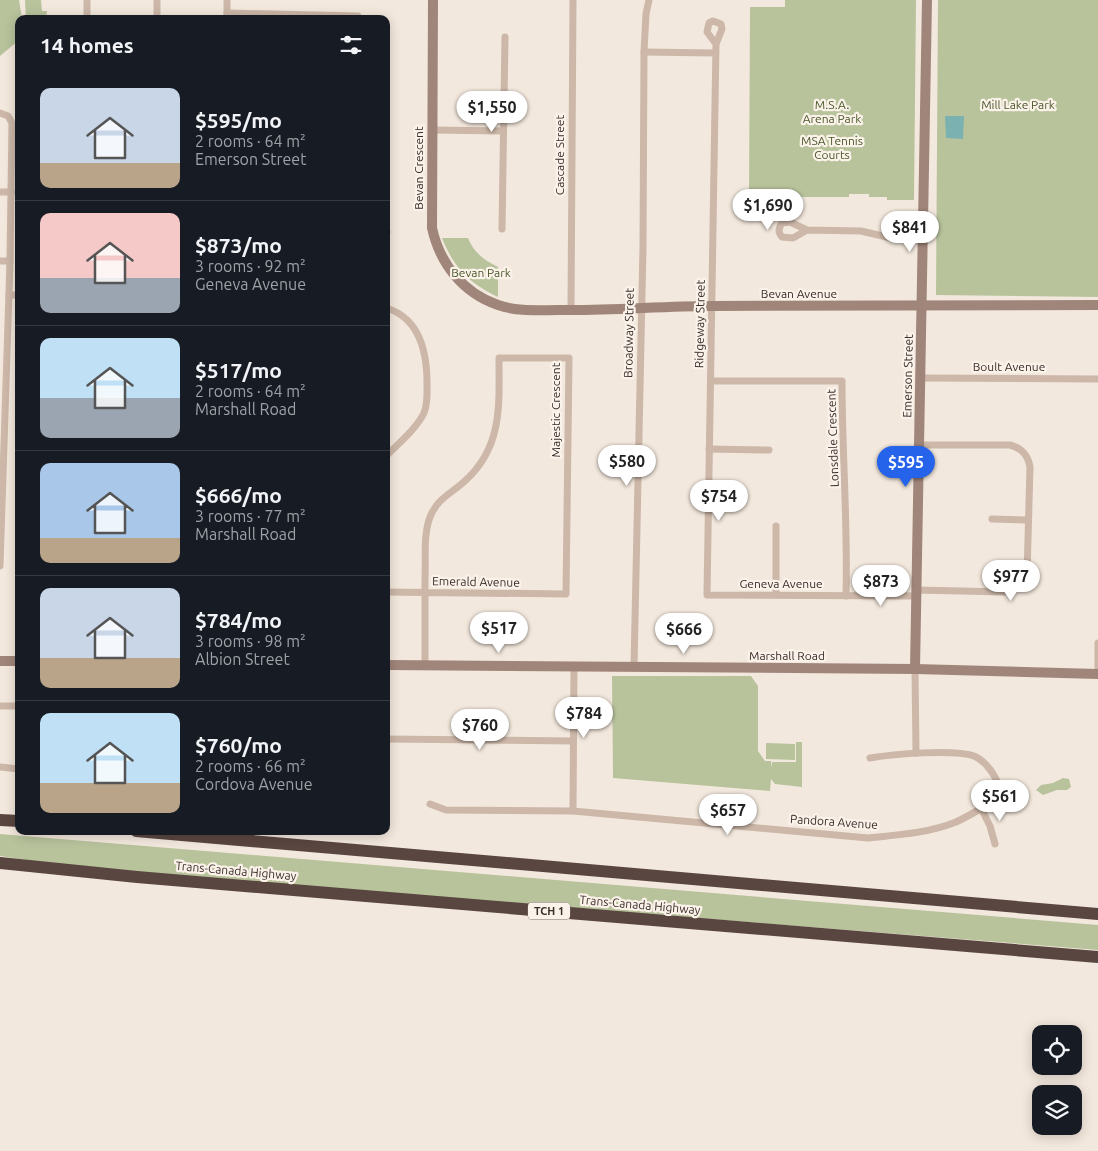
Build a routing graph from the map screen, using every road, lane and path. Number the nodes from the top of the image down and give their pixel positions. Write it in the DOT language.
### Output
graph roads {
  1 [pos="87,0"];
  2 [pos="157,0"];
  3 [pos="227,0"];
  4 [pos="433,0"];
  5 [pos="573,0"];
  6 [pos="649,0"];
  7 [pos="927,0"];
  8 [pos="87,15"];
  9 [pos="157,15"];
  10 [pos="227,15"];
  11 [pos="505,37"];
  12 [pos="716,44"];
  13 [pos="644,52"];
  14 [pos="715,53"];
  15 [pos="0,113"];
  16 [pos="432,130"];
  17 [pos="503,131"];
  18 [pos="0,192"];
  19 [pos="12,192"];
  20 [pos="502,228"];
  21 [pos="807,230"];
  22 [pos="923,238"];
  23 [pos="0,261"];
  24 [pos="10,261"];
  25 [pos="9,295"];
  26 [pos="15,295"];
  27 [pos="1098,305"];
  28 [pos="500,306"];
  29 [pos="712,306"];
  30 [pos="922,307"];
  31 [pos="641,308"];
  32 [pos="390,310"];
  33 [pos="570,310"];
  34 [pos="921,378"];
  35 [pos="1098,379"];
  36 [pos="711,381"];
  37 [pos="920,445"];
  38 [pos="709,449"];
  39 [pos="769,450"];
  40 [pos="390,452"];
  41 [pos="992,519"];
  42 [pos="1028,520"];
  43 [pos="776,526"];
  44 [pos="0,566"];
  45 [pos="390,592"];
  46 [pos="425,592"];
  47 [pos="916,593"];
  48 [pos="566,594"];
  49 [pos="707,595"];
  50 [pos="776,595"];
  51 [pos="846,596"];
  52 [pos="1098,643"];
  53 [pos="0,661"];
  54 [pos="15,662"];
  55 [pos="390,665"];
  56 [pos="425,666"];
  57 [pos="574,667"];
  58 [pos="634,667"];
  59 [pos="915,669"];
  60 [pos="1098,674"];
  61 [pos="0,706"];
  62 [pos="15,706"];
  63 [pos="390,739"];
  64 [pos="573,741"];
  65 [pos="916,753"];
  66 [pos="870,758"];
  67 [pos="0,767"];
  68 [pos="15,769"];
  69 [pos="1019,790"];
  70 [pos="1004,796"];
  71 [pos="430,804"];
  72 [pos="981,808"];
  73 [pos="574,811"];
  74 [pos="0,820"];
  75 [pos="15,821"];
  76 [pos="182,835"];
  77 [pos="995,844"];
  78 [pos="0,862"];
  79 [pos="0,868"];
  80 [pos="137,877"];
  81 [pos="1098,914"];
  82 [pos="1098,957"];
  1 -- 8 [label="street"];
  2 -- 9 [label="street"];
  3 -- 10 [label="street"];
  4 -- 16 [label="main road, Bevan Crescent"];
  5 -- 33 [label="street, Cascade Street"];
  6 -- 13 [label="street, Broadway Street"];
  7 -- 22 [label="main road, Emerson Street"];
  11 -- 17 [label="street"];
  12 -- 14 [label="street, Ridgeway Street"];
  13 -- 14 [label="street"];
  13 -- 31 [label="street, Broadway Street"];
  14 -- 29 [label="street, Ridgeway Street"];
  15 -- 19 [label="street"];
  16 -- 17 [label="street"];
  16 -- 28 [label="main road, Bevan Crescent"];
  17 -- 20 [label="street"];
  18 -- 19 [label="street"];
  19 -- 24 [label="street"];
  21 -- 22 [label="street"];
  22 -- 30 [label="main road, Emerson Street"];
  23 -- 24 [label="street"];
  24 -- 25 [label="street"];
  25 -- 26 [label="street"];
  25 -- 44 [label="street"];
  27 -- 30 [label="main road, Bevan Avenue"];
  28 -- 33 [label="main road, Bevan Avenue"];
  29 -- 30 [label="main road, Bevan Avenue"];
  29 -- 31 [label="main road, Bevan Avenue"];
  29 -- 36 [label="street, Ridgeway Street"];
  30 -- 34 [label="main road, Emerson Street"];
  31 -- 33 [label="main road, Bevan Avenue"];
  31 -- 58 [label="street, Broadway Street"];
  32 -- 40 [label="street"];
  34 -- 35 [label="street, Boult Avenue"];
  34 -- 37 [label="main road, Emerson Street"];
  36 -- 38 [label="street, Ridgeway Street"];
  36 -- 51 [label="street, Lonsdale Crescent"];
  37 -- 42 [label="street, Geneva Avenue"];
  37 -- 47 [label="main road, Emerson Street"];
  38 -- 39 [label="street"];
  38 -- 49 [label="street, Ridgeway Street"];
  41 -- 42 [label="street"];
  42 -- 47 [label="street, Geneva Avenue"];
  43 -- 50 [label="street"];
  45 -- 46 [label="street, Emerald Avenue"];
  46 -- 48 [label="street, Emerald Avenue"];
  46 -- 48 [label="street, Majestic Crescent"];
  46 -- 56 [label="street, Majestic Crescent"];
  47 -- 51 [label="street, Geneva Avenue"];
  47 -- 59 [label="main road, Emerson Street"];
  49 -- 50 [label="street, Geneva Avenue"];
  50 -- 51 [label="street, Geneva Avenue"];
  52 -- 60 [label="street"];
  53 -- 54 [label="main road"];
  55 -- 56 [label="main road, Marshall Road"];
  56 -- 57 [label="main road, Marshall Road"];
  57 -- 58 [label="main road, Marshall Road"];
  57 -- 64 [label="street"];
  58 -- 59 [label="main road, Marshall Road"];
  59 -- 60 [label="main road, Marshall Road"];
  59 -- 65 [label="street, Emerson Street"];
  61 -- 62 [label="street"];
  63 -- 64 [label="street"];
  64 -- 73 [label="street"];
  65 -- 66 [label="street"];
  65 -- 70 [label="street"];
  67 -- 68 [label="street"];
  69 -- 70 [label="street, Pandora Avenue"];
  70 -- 72 [label="street, Pandora Avenue"];
  71 -- 73 [label="street, Pandora Avenue"];
  72 -- 73 [label="street, Pandora Avenue"];
  72 -- 77 [label="street"];
  74 -- 75 [label="highway"];
  76 -- 81 [label="highway"];
  78 -- 80 [label="highway, Trans-Canada Highway / TCH 1"];
  79 -- 80 [label="highway"];
  80 -- 82 [label="highway, Trans-Canada Highway / TCH 1"];
}
